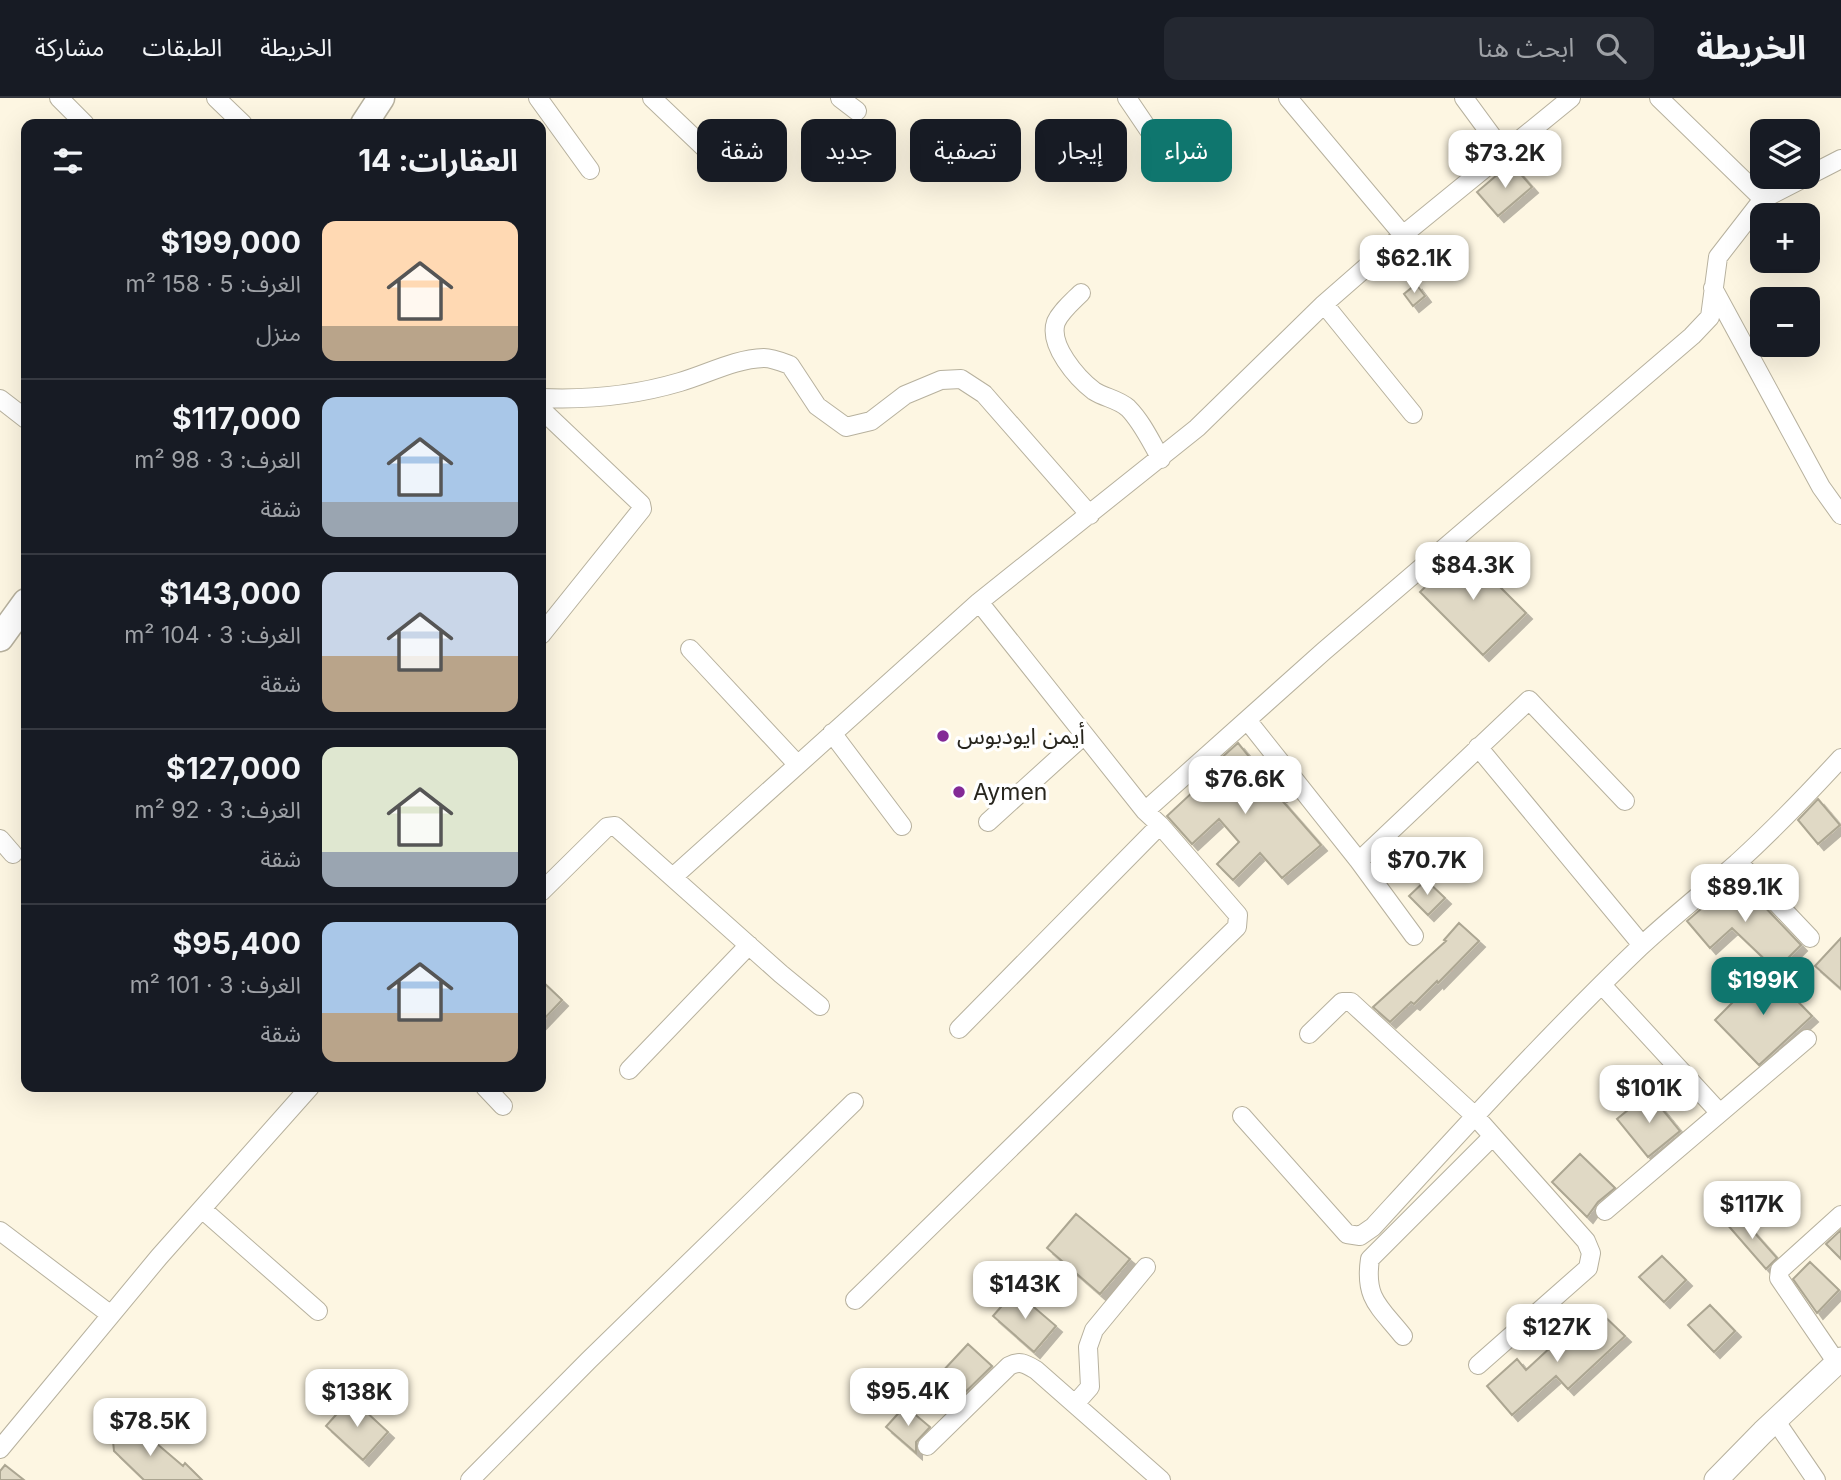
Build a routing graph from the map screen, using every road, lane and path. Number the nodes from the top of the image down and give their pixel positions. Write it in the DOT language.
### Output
graph roads {
  1 [pos="60,98"];
  2 [pos="216,98"];
  3 [pos="381,98"];
  4 [pos="538,98"];
  5 [pos="652,98"];
  6 [pos="840,98"];
  7 [pos="1127,98"];
  8 [pos="1287,98"];
  9 [pos="1464,98"];
  10 [pos="1571,98"];
  11 [pos="1658,98"];
  12 [pos="857,111"];
  13 [pos="80,119"];
  14 [pos="238,119"];
  15 [pos="367,119"];
  16 [pos="1141,119"];
  17 [pos="697,141"];
  18 [pos="1503,151"];
  19 [pos="1841,159"];
  20 [pos="590,170"];
  21 [pos="1763,200"];
  22 [pos="1403,234"];
  23 [pos="1713,288"];
  24 [pos="1081,293"];
  25 [pos="1324,304"];
  26 [pos="546,398"];
  27 [pos="0,399"];
  28 [pos="546,414"];
  29 [pos="1413,414"];
  30 [pos="21,415"];
  31 [pos="1161,459"];
  32 [pos="1090,515"];
  33 [pos="1841,515"];
  34 [pos="979,602"];
  35 [pos="21,609"];
  36 [pos="546,629"];
  37 [pos="0,638"];
  38 [pos="690,649"];
  39 [pos="1247,720"];
  40 [pos="832,733"];
  41 [pos="1083,736"];
  42 [pos="1478,747"];
  43 [pos="1841,758"];
  44 [pos="797,764"];
  45 [pos="1625,801"];
  46 [pos="1145,811"];
  47 [pos="988,822"];
  48 [pos="1160,825"];
  49 [pos="902,826"];
  50 [pos="0,839"];
  51 [pos="13,854"];
  52 [pos="1359,860"];
  53 [pos="1738,862"];
  54 [pos="673,877"];
  55 [pos="546,887"];
  56 [pos="1414,936"];
  57 [pos="1811,938"];
  58 [pos="1642,945"];
  59 [pos="749,946"];
  60 [pos="1602,985"];
  61 [pos="820,1006"];
  62 [pos="959,1029"];
  63 [pos="1310,1034"];
  64 [pos="1807,1038"];
  65 [pos="629,1070"];
  66 [pos="306,1092"];
  67 [pos="490,1092"];
  68 [pos="854,1102"];
  69 [pos="503,1106"];
  70 [pos="1719,1112"];
  71 [pos="1242,1116"];
  72 [pos="1475,1116"];
  73 [pos="1493,1136"];
  74 [pos="202,1209"];
  75 [pos="1605,1211"];
  76 [pos="1841,1215"];
  77 [pos="0,1231"];
  78 [pos="1146,1267"];
  79 [pos="855,1300"];
  80 [pos="318,1311"];
  81 [pos="111,1315"];
  82 [pos="1403,1336"];
  83 [pos="1839,1361"];
  84 [pos="1478,1365"];
  85 [pos="1075,1404"];
  86 [pos="1775,1420"];
  87 [pos="927,1446"];
  88 [pos="0,1449"];
  89 [pos="471,1480"];
  90 [pos="1161,1480"];
  91 [pos="1716,1480"];
  92 [pos="1816,1480"];
  1 -- 13 [label="street"];
  2 -- 14 [label="street"];
  3 -- 15 [label="main road"];
  4 -- 20 [label="street"];
  5 -- 17 [label="street"];
  6 -- 12 [label="street"];
  7 -- 16 [label="street"];
  8 -- 22 [label="street"];
  9 -- 18 [label="street"];
  10 -- 18 [label="street"];
  11 -- 21 [label="street"];
  18 -- 22 [label="street"];
  19 -- 21 [label="street"];
  21 -- 23 [label="street"];
  22 -- 25 [label="street"];
  23 -- 33 [label="street"];
  23 -- 39 [label="street"];
  24 -- 31 [label="street"];
  25 -- 29 [label="street"];
  25 -- 31 [label="street"];
  26 -- 32 [label="street"];
  27 -- 30 [label="street"];
  28 -- 36 [label="street"];
  31 -- 32 [label="street"];
  32 -- 34 [label="street"];
  34 -- 40 [label="street"];
  34 -- 41 [label="street"];
  35 -- 37 [label="main road"];
  38 -- 44 [label="street"];
  39 -- 46 [label="street"];
  39 -- 52 [label="street"];
  40 -- 44 [label="street"];
  40 -- 49 [label="street"];
  41 -- 46 [label="street"];
  41 -- 47 [label="street"];
  42 -- 45 [label="street"];
  42 -- 52 [label="street"];
  42 -- 58 [label="street"];
  43 -- 53 [label="street"];
  44 -- 54 [label="street"];
  46 -- 48 [label="street"];
  48 -- 62 [label="street"];
  48 -- 79 [label="street"];
  50 -- 51 [label="street"];
  52 -- 56 [label="street"];
  53 -- 57 [label="street"];
  53 -- 58 [label="street"];
  54 -- 55 [label="street"];
  54 -- 59 [label="street"];
  58 -- 60 [label="street"];
  59 -- 61 [label="street"];
  59 -- 65 [label="street"];
  60 -- 70 [label="street"];
  60 -- 72 [label="street"];
  63 -- 72 [label="street"];
  64 -- 70 [label="street"];
  66 -- 74 [label="street"];
  67 -- 69 [label="street"];
  68 -- 89 [label="street"];
  70 -- 75 [label="street"];
  71 -- 72 [label="street"];
  72 -- 73 [label="street"];
  73 -- 82 [label="street"];
  73 -- 84 [label="street"];
  74 -- 80 [label="street"];
  74 -- 81 [label="street"];
  76 -- 83 [label="street"];
  77 -- 81 [label="street"];
  78 -- 85 [label="street"];
  81 -- 88 [label="street"];
  83 -- 86 [label="street"];
  85 -- 87 [label="street"];
  85 -- 90 [label="street"];
  86 -- 91 [label="street"];
  86 -- 92 [label="street"];
}
